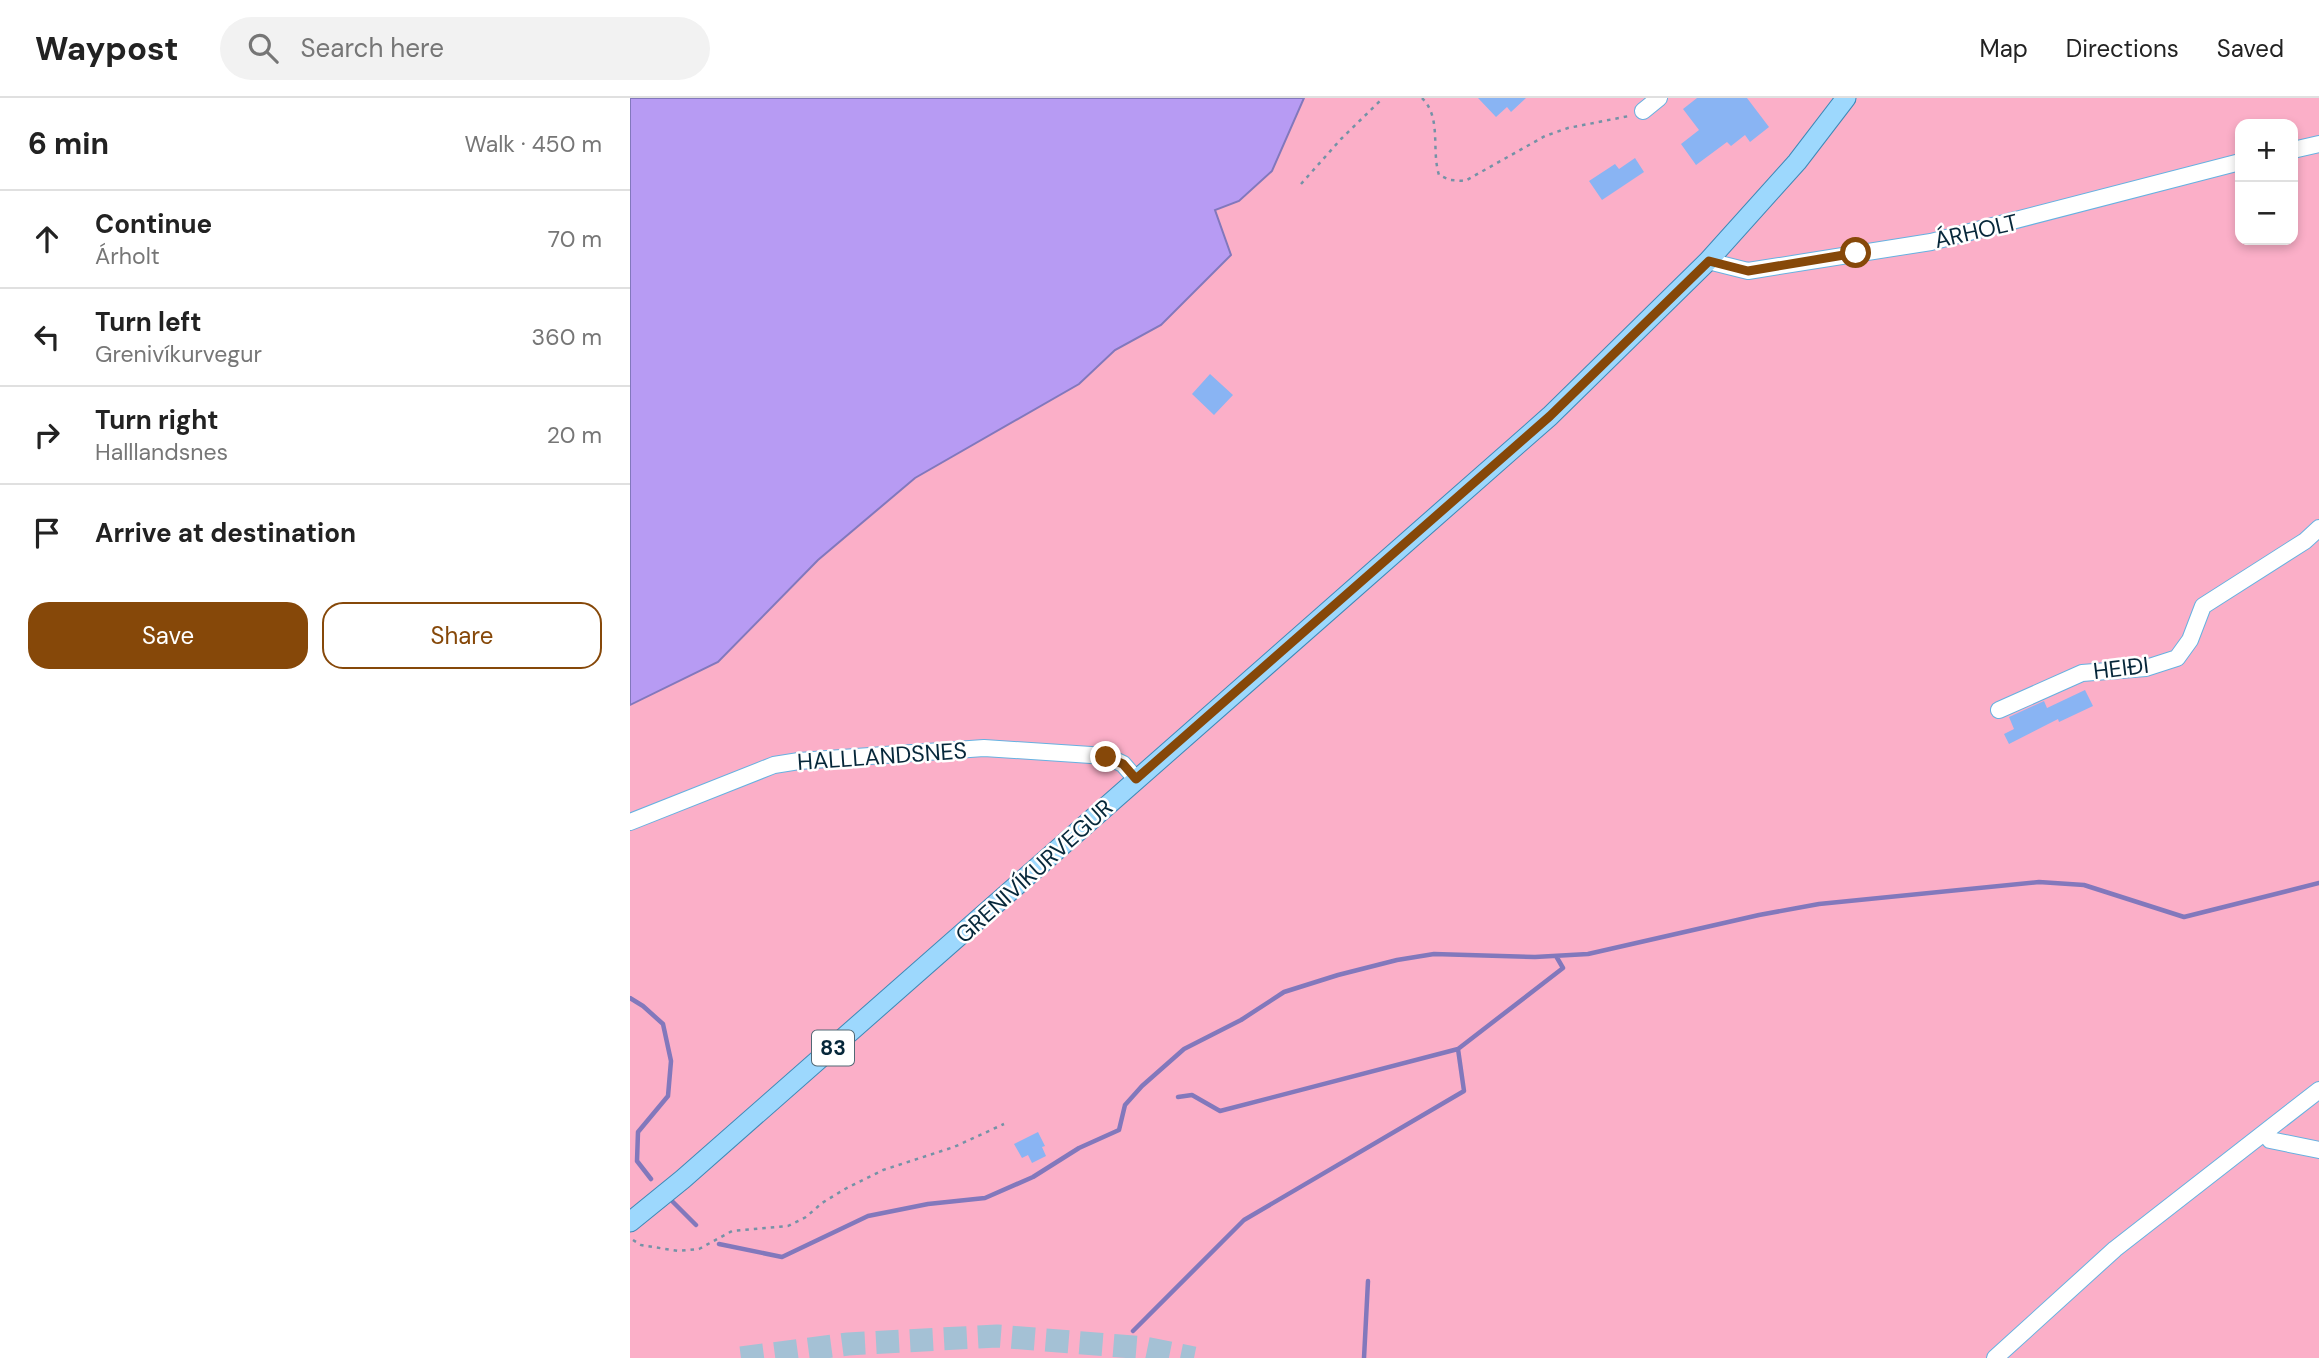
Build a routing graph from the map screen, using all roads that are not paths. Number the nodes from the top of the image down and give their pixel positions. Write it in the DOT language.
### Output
graph roads {
  1 [pos="1659,98"];
  2 [pos="1846,98"];
  3 [pos="1643,111"];
  4 [pos="2319,144"];
  5 [pos="2298,149"];
  6 [pos="2235,163"];
  7 [pos="1709,261"];
  8 [pos="2319,528"];
  9 [pos="1999,710"];
  10 [pos="1136,779"];
  11 [pos="630,822"];
  12 [pos="2319,1090"];
  13 [pos="2267,1132"];
  14 [pos="2319,1150"];
  15 [pos="630,1222"];
  16 [pos="1995,1358"];
  1 -- 3 [label="street"];
  2 -- 7 [label="main road, GRENIVÍKURVEGUR / 83"];
  4 -- 5 [label="street"];
  6 -- 7 [label="street, ÁRHOLT"];
  7 -- 10 [label="main road, GRENIVÍKURVEGUR / 83"];
  8 -- 9 [label="street, HEIÐI"];
  10 -- 11 [label="street, HALLLANDSNES"];
  10 -- 15 [label="main road, GRENIVÍKURVEGUR / 83"];
  12 -- 13 [label="street"];
  13 -- 14 [label="street"];
  13 -- 16 [label="street"];
}
